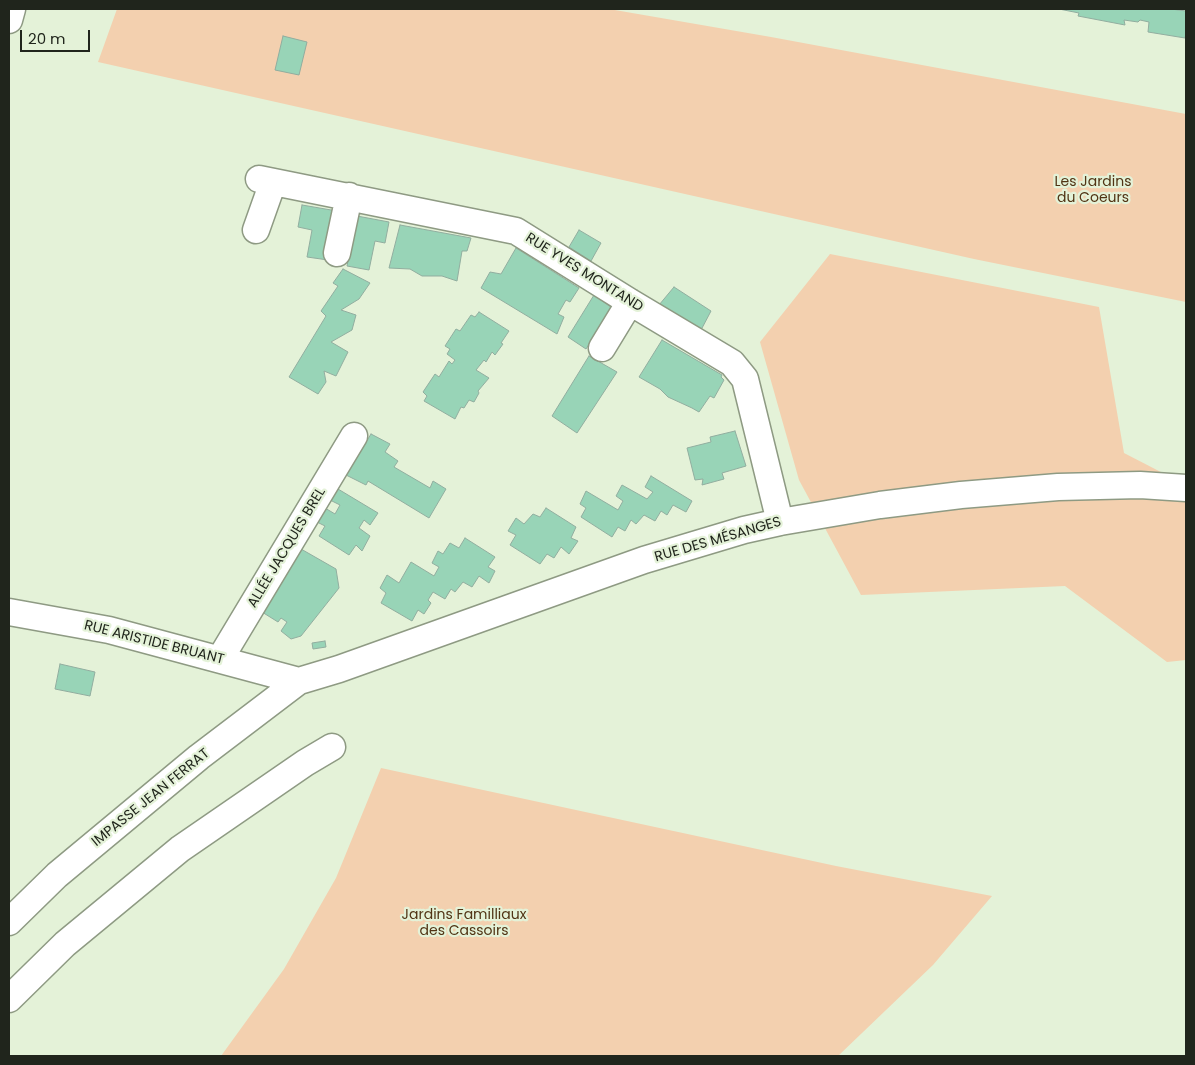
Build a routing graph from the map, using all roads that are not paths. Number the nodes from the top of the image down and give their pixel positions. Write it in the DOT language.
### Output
graph roads {
  1 [pos="12,9"];
  2 [pos="9,20"];
  3 [pos="349,196"];
  4 [pos="256,230"];
  5 [pos="337,253"];
  6 [pos="630,302"];
  7 [pos="602,348"];
  8 [pos="354,436"];
  9 [pos="1186,488"];
  10 [pos="780,522"];
  11 [pos="9,612"];
  12 [pos="220,659"];
  13 [pos="299,681"];
  14 [pos="332,746"];
  15 [pos="9,922"];
  16 [pos="9,999"];
  1 -- 2 [label="street"];
  3 -- 4 [label="street, RUE YVES MONTAND"];
  3 -- 5 [label="street"];
  3 -- 6 [label="street, RUE YVES MONTAND"];
  6 -- 7 [label="street"];
  6 -- 10 [label="street, RUE YVES MONTAND"];
  8 -- 12 [label="street, ALLÉE JACQUES BREL"];
  9 -- 10 [label="street, RUE DES MÉSANGES"];
  10 -- 13 [label="street, RUE DES MÉSANGES"];
  11 -- 12 [label="street, RUE ARISTIDE BRUANT"];
  12 -- 13 [label="street, RUE ARISTIDE BRUANT"];
  13 -- 15 [label="street, IMPASSE JEAN FERRAT"];
  14 -- 16 [label="street"];
}
